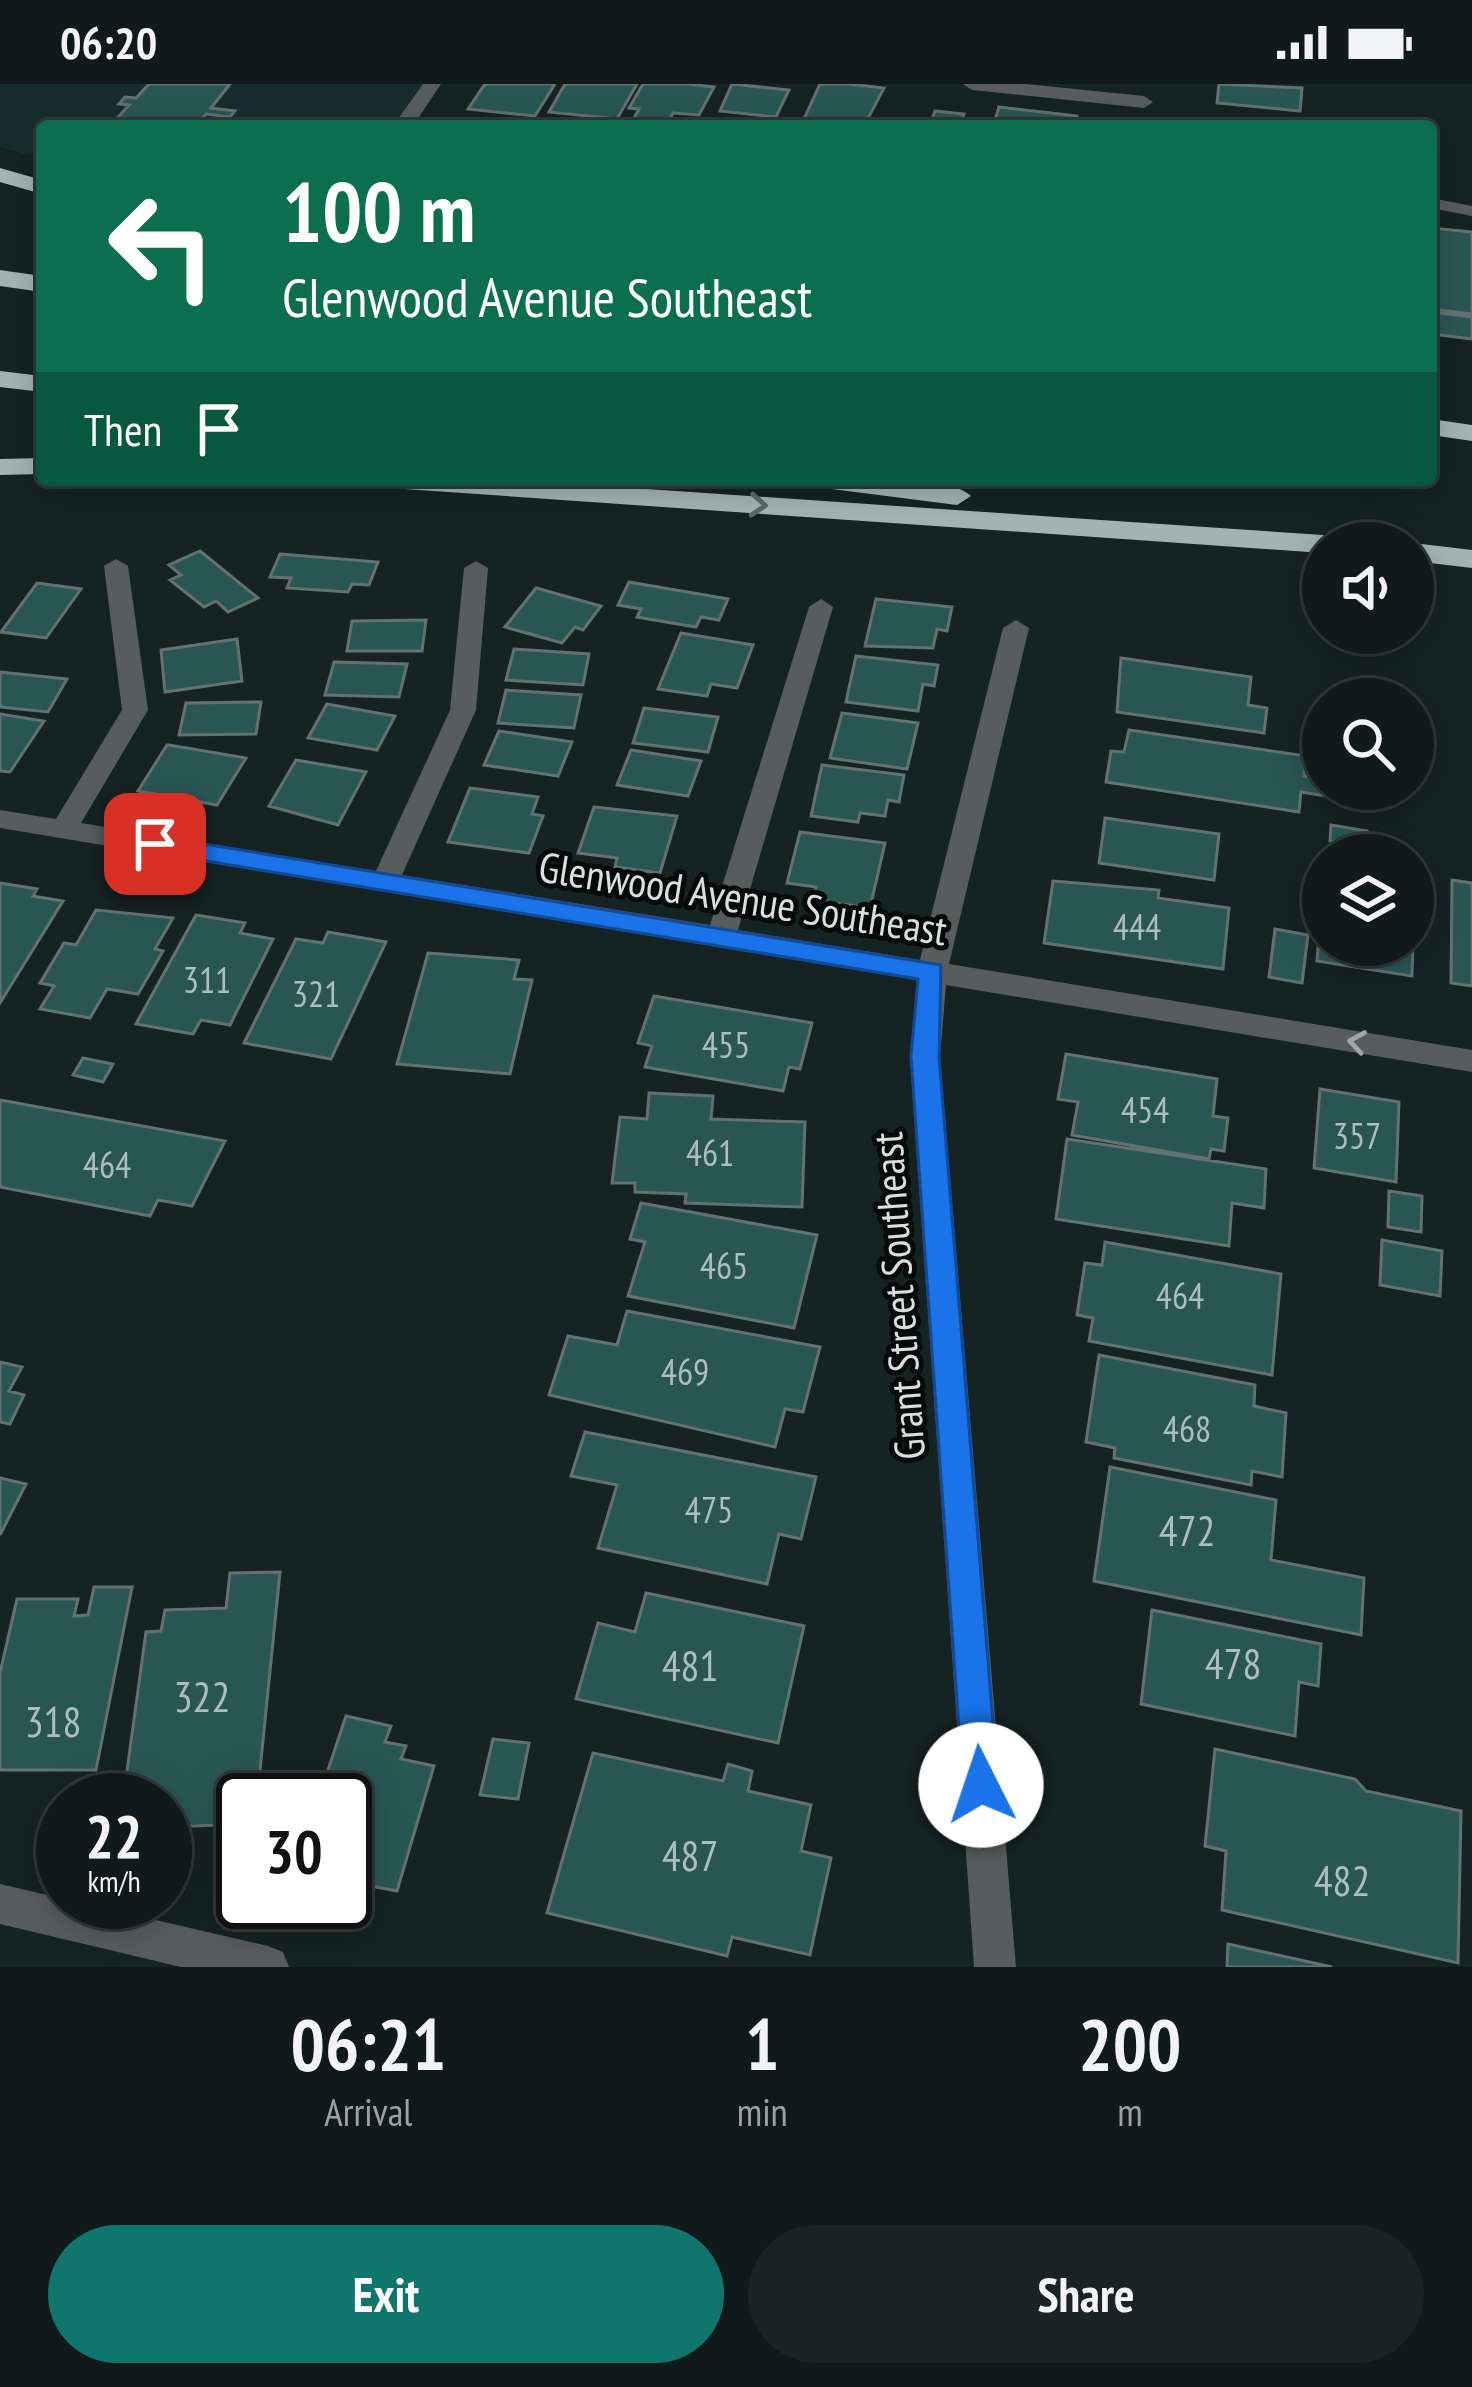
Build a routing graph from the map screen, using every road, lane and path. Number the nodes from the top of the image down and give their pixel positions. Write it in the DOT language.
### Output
graph roads {
  1 [pos="432,84"];
  2 [pos="972,84"];
  3 [pos="1146,93"];
  4 [pos="407,120"];
  5 [pos="0,175"];
  6 [pos="36,185"];
  7 [pos="1437,203"];
  8 [pos="1472,211"];
  9 [pos="0,278"];
  10 [pos="36,283"];
  11 [pos="0,291"];
  12 [pos="36,295"];
  13 [pos="0,379"];
  14 [pos="36,383"];
  15 [pos="1437,428"];
  16 [pos="1472,433"];
  17 [pos="1437,452"];
  18 [pos="1472,456"];
  19 [pos="0,466"];
  20 [pos="36,466"];
  21 [pos="477,486"];
  22 [pos="873,486"];
  23 [pos="1302,538"];
  24 [pos="1302,543"];
  25 [pos="1434,554"];
  26 [pos="1472,559"];
  27 [pos="116,566"];
  28 [pos="476,568"];
  29 [pos="821,607"];
  30 [pos="1016,628"];
  31 [pos="0,819"];
  32 [pos="64,830"];
  33 [pos="385,882"];
  34 [pos="721,937"];
  35 [pos="932,972"];
  36 [pos="1472,1061"];
  37 [pos="0,1904"];
  38 [pos="268,1967"];
  39 [pos="995,1967"];
  1 -- 4 [label="street"];
  2 -- 3 [label="street"];
  5 -- 6 [label="highway"];
  7 -- 8 [label="lane"];
  9 -- 10 [label="highway"];
  11 -- 12 [label="highway"];
  13 -- 14 [label="highway"];
  15 -- 16 [label="highway"];
  17 -- 18 [label="highway"];
  19 -- 20 [label="highway"];
  21 -- 24 [label="highway, one-way"];
  22 -- 23 [label="highway"];
  25 -- 26 [label="highway"];
  27 -- 32 [label="street"];
  28 -- 33 [label="street"];
  29 -- 34 [label="street"];
  30 -- 35 [label="street, Grant Street Southeast"];
  31 -- 32 [label="street, Glenwood Avenue Southeast"];
  32 -- 33 [label="street, Glenwood Avenue Southeast"];
  33 -- 34 [label="street, Glenwood Avenue Southeast"];
  34 -- 35 [label="street, Glenwood Avenue Southeast"];
  36 -- 35 [label="street, Glenwood Avenue Southeast, one-way"];
  35 -- 39 [label="street, Grant Street Southeast"];
  37 -- 38 [label="street"];
}
